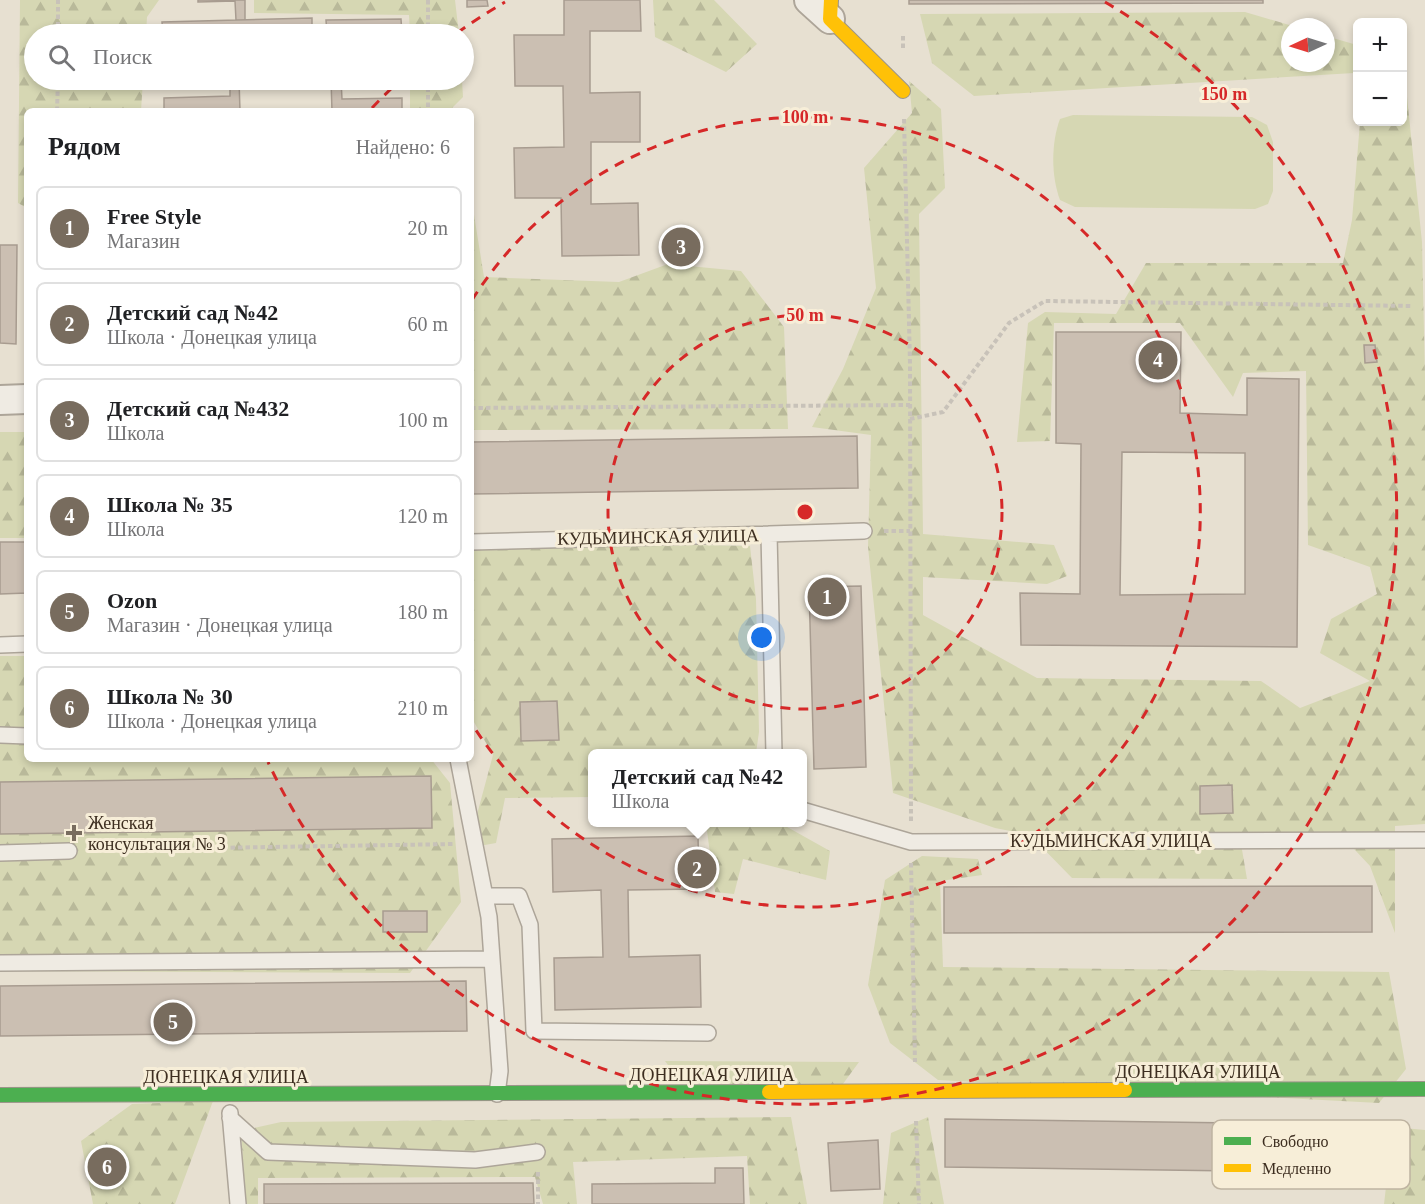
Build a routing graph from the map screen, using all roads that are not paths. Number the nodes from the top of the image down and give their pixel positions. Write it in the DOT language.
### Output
graph roads {
  1 [pos="809,0"];
  2 [pos="831,9"];
  3 [pos="903,91"];
  4 [pos="24,399"];
  5 [pos="0,400"];
  6 [pos="864,531"];
  7 [pos="769,534"];
  8 [pos="474,542"];
  9 [pos="24,644"];
  10 [pos="0,645"];
  11 [pos="0,735"];
  12 [pos="24,736"];
  13 [pos="774,749"];
  14 [pos="459,762"];
  15 [pos="807,811"];
  16 [pos="1425,840"];
  17 [pos="69,850"];
  18 [pos="0,853"];
  19 [pos="485,896"];
  20 [pos="492,959"];
  21 [pos="0,963"];
  22 [pos="708,1033"];
  23 [pos="1425,1089"];
  24 [pos="497,1094"];
  25 [pos="0,1095"];
  26 [pos="228,1095"];
  27 [pos="230,1118"];
  28 [pos="537,1152"];
  29 [pos="238,1204"];
  1 -- 2 [label="street"];
  2 -- 3 [label="street"];
  4 -- 5 [label="street"];
  6 -- 7 [label="lane"];
  7 -- 8 [label="lane, КУДЬМИНСКАЯ УЛИЦА"];
  7 -- 13 [label="lane, КУДЬМИНСКАЯ УЛИЦА"];
  9 -- 10 [label="lane"];
  11 -- 12 [label="lane"];
  14 -- 19 [label="lane"];
  15 -- 16 [label="lane, КУДЬМИНСКАЯ УЛИЦА"];
  17 -- 18 [label="lane"];
  19 -- 20 [label="lane"];
  19 -- 22 [label="lane"];
  20 -- 21 [label="lane"];
  20 -- 24 [label="lane"];
  23 -- 24 [label="street, ДОНЕЦКАЯ УЛИЦА"];
  24 -- 26 [label="street, ДОНЕЦКАЯ УЛИЦА"];
  25 -- 26 [label="street, ДОНЕЦКАЯ УЛИЦА"];
  26 -- 27 [label="lane"];
  27 -- 28 [label="lane"];
  27 -- 29 [label="lane"];
}
